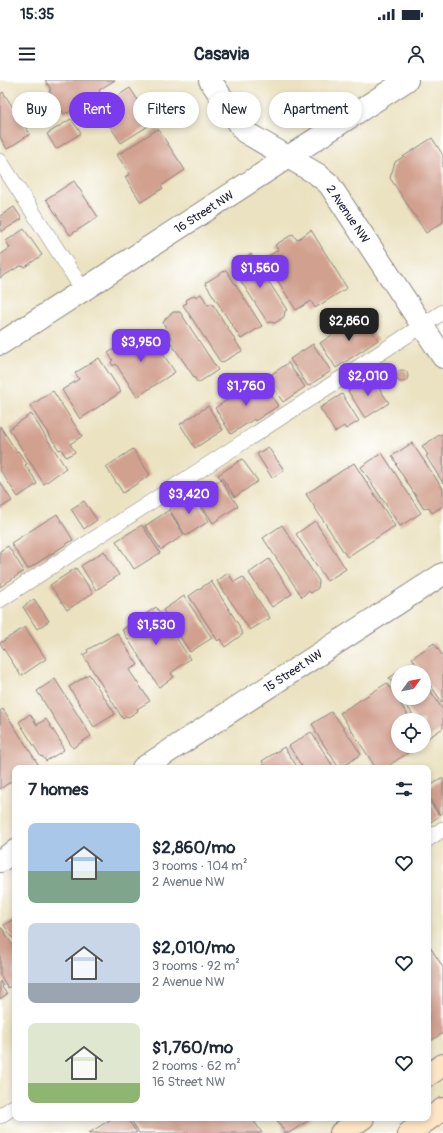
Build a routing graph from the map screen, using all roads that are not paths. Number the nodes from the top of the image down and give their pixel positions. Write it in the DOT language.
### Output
graph roads {
  1 [pos="210,80"];
  2 [pos="407,80"];
  3 [pos="288,157"];
  4 [pos="0,161"];
  5 [pos="84,290"];
  6 [pos="443,312"];
  7 [pos="422,325"];
  8 [pos="0,344"];
  9 [pos="443,357"];
  10 [pos="443,574"];
  11 [pos="0,600"];
  12 [pos="149,765"];
  13 [pos="443,829"];
  14 [pos="431,837"];
  15 [pos="12,853"];
  16 [pos="0,861"];
  17 [pos="443,1065"];
  18 [pos="431,1073"];
  19 [pos="12,1108"];
  20 [pos="443,1110"];
  21 [pos="0,1116"];
  22 [pos="431,1118"];
  23 [pos="359,1121"];
  24 [pos="427,1121"];
  25 [pos="341,1133"];
  26 [pos="409,1133"];
  1 -- 3 [label="street, 2 Avenue NW"];
  2 -- 3 [label="street, 16 Street NW"];
  3 -- 5 [label="street, 16 Street NW"];
  3 -- 7 [label="street, 2 Avenue NW"];
  4 -- 5 [label="lane"];
  5 -- 8 [label="street, 16 Street NW"];
  6 -- 7 [label="lane"];
  7 -- 9 [label="street, 2 Avenue NW"];
  7 -- 11 [label="lane"];
  10 -- 12 [label="street, 15 Street NW"];
  13 -- 14 [label="lane"];
  15 -- 16 [label="street"];
  17 -- 18 [label="main road"];
  19 -- 21 [label="lane"];
  20 -- 22 [label="main road"];
  23 -- 25 [label="main road"];
  24 -- 26 [label="main road"];
}
